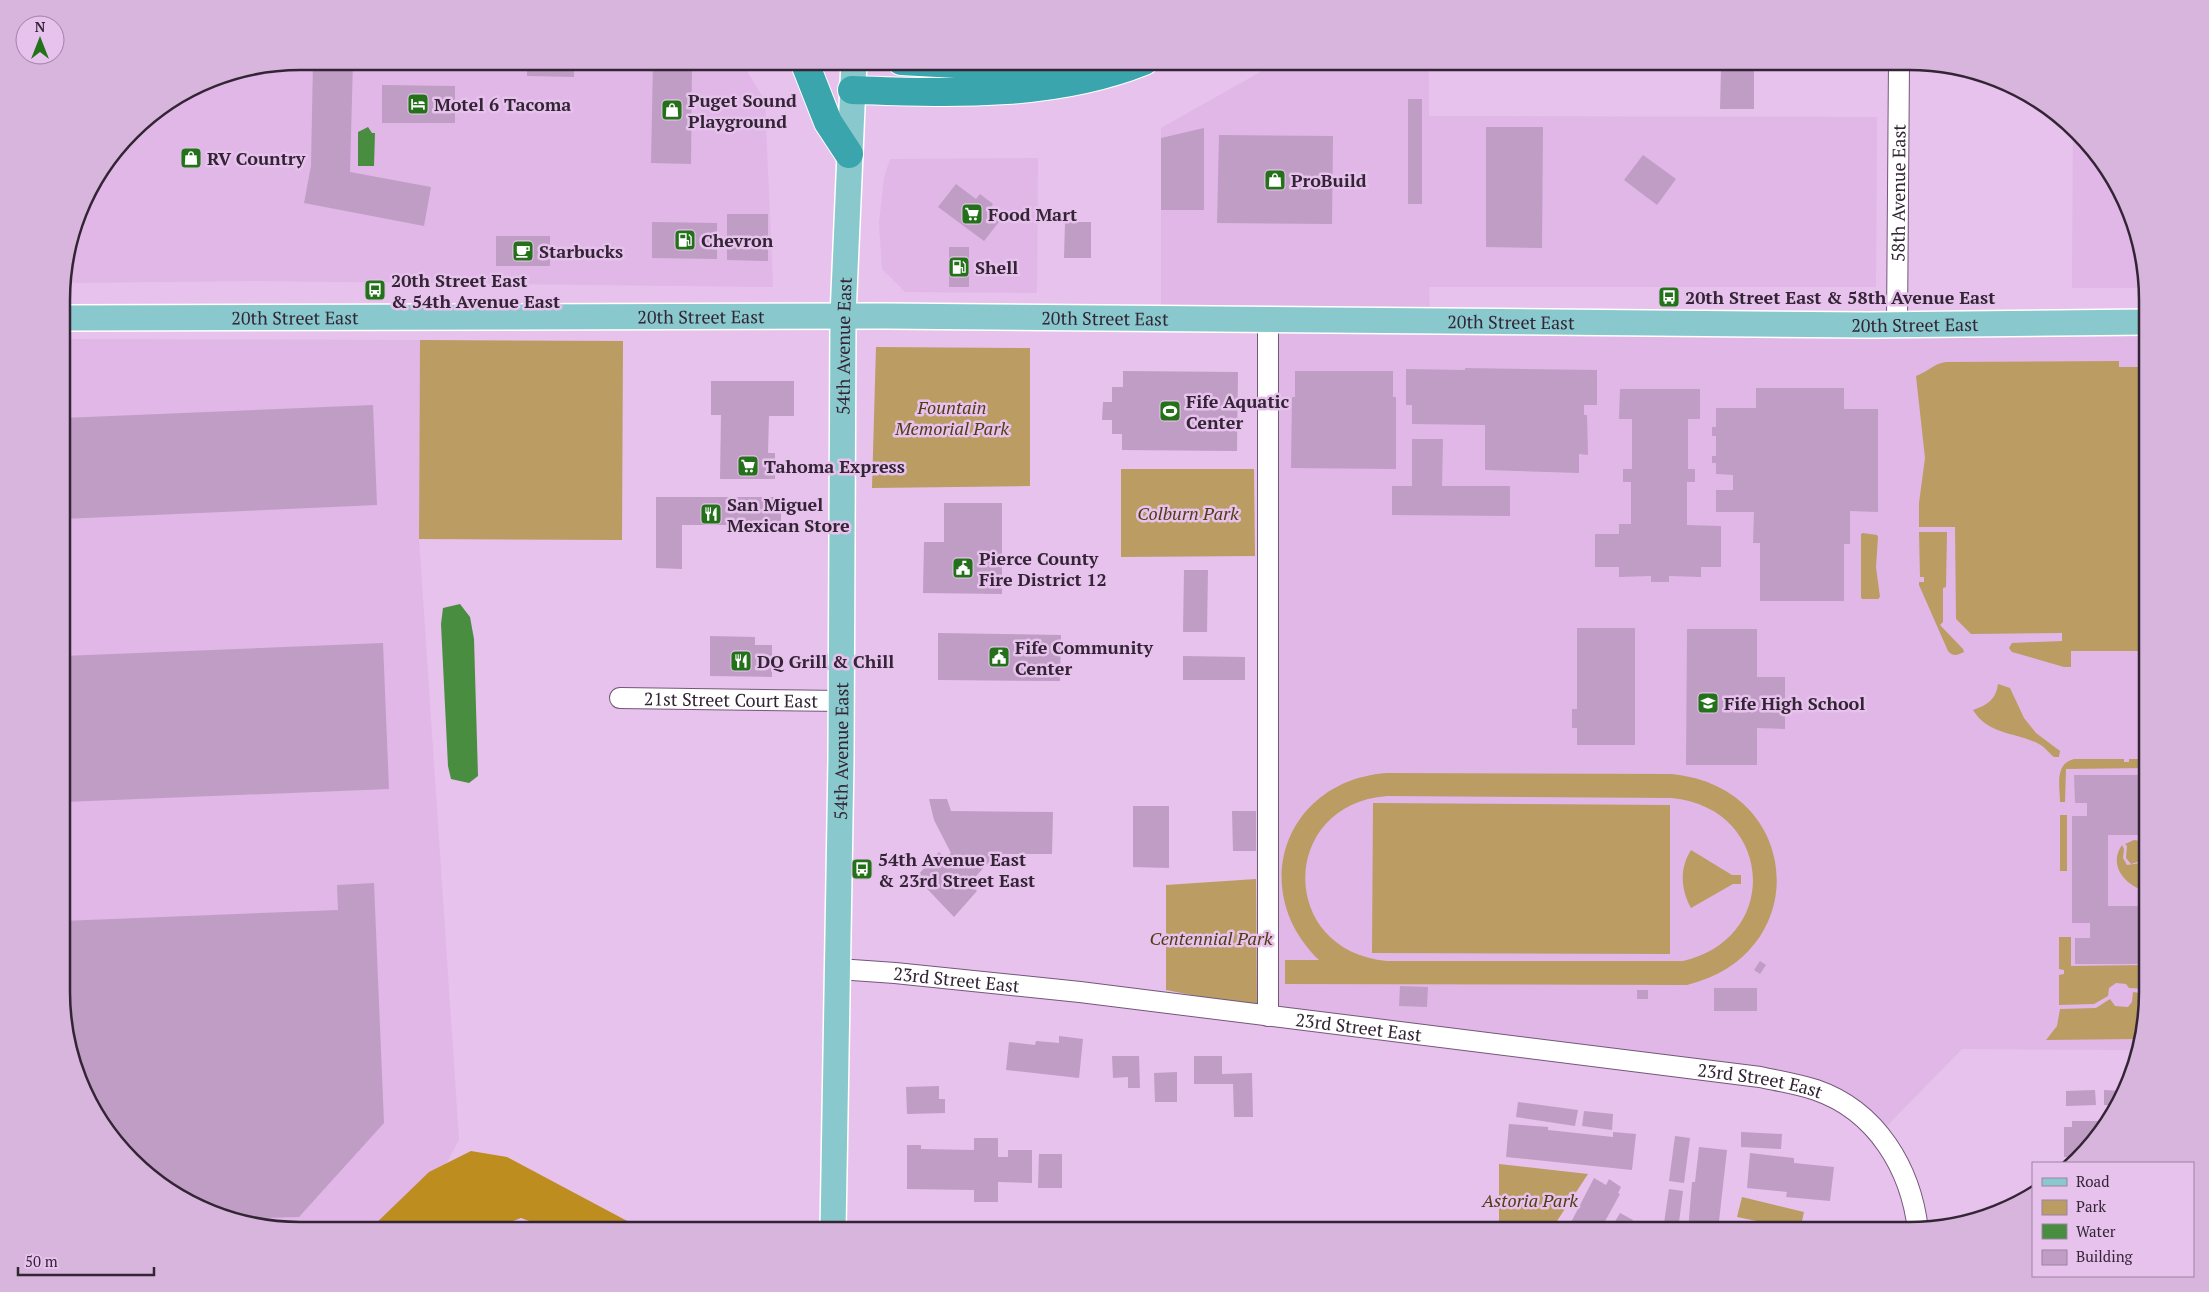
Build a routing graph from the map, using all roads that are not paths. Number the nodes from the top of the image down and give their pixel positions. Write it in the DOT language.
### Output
graph roads {
  1 [pos="808,70"];
  2 [pos="853,70"];
  3 [pos="1122,70"];
  4 [pos="1899,70"];
  5 [pos="852,90"];
  6 [pos="849,154"];
  7 [pos="843,316"];
  8 [pos="70,318"];
  9 [pos="1268,320"];
  10 [pos="2139,322"];
  11 [pos="1897,325"];
  12 [pos="620,698"];
  13 [pos="842,701"];
  14 [pos="838,969"];
  15 [pos="1268,1016"];
  16 [pos="833,1222"];
  17 [pos="1917,1222"];
  1 -- 6 [label="highway"];
  2 -- 5 [label="main road, 54th Avenue East"];
  3 -- 5 [label="highway"];
  4 -- 11 [label="street, 58th Avenue East"];
  5 -- 6 [label="main road, 54th Avenue East"];
  6 -- 7 [label="main road, 54th Avenue East"];
  7 -- 8 [label="main road, 20th Street East"];
  7 -- 9 [label="main road, 20th Street East"];
  7 -- 13 [label="main road, 54th Avenue East"];
  9 -- 11 [label="main road, 20th Street East"];
  9 -- 15 [label="street"];
  10 -- 11 [label="main road, 20th Street East"];
  12 -- 13 [label="street, 21st Street Court East"];
  13 -- 14 [label="main road, 54th Avenue East"];
  14 -- 15 [label="street, 23rd Street East"];
  14 -- 16 [label="main road, 54th Avenue East"];
  15 -- 17 [label="street, 23rd Street East"];
}
